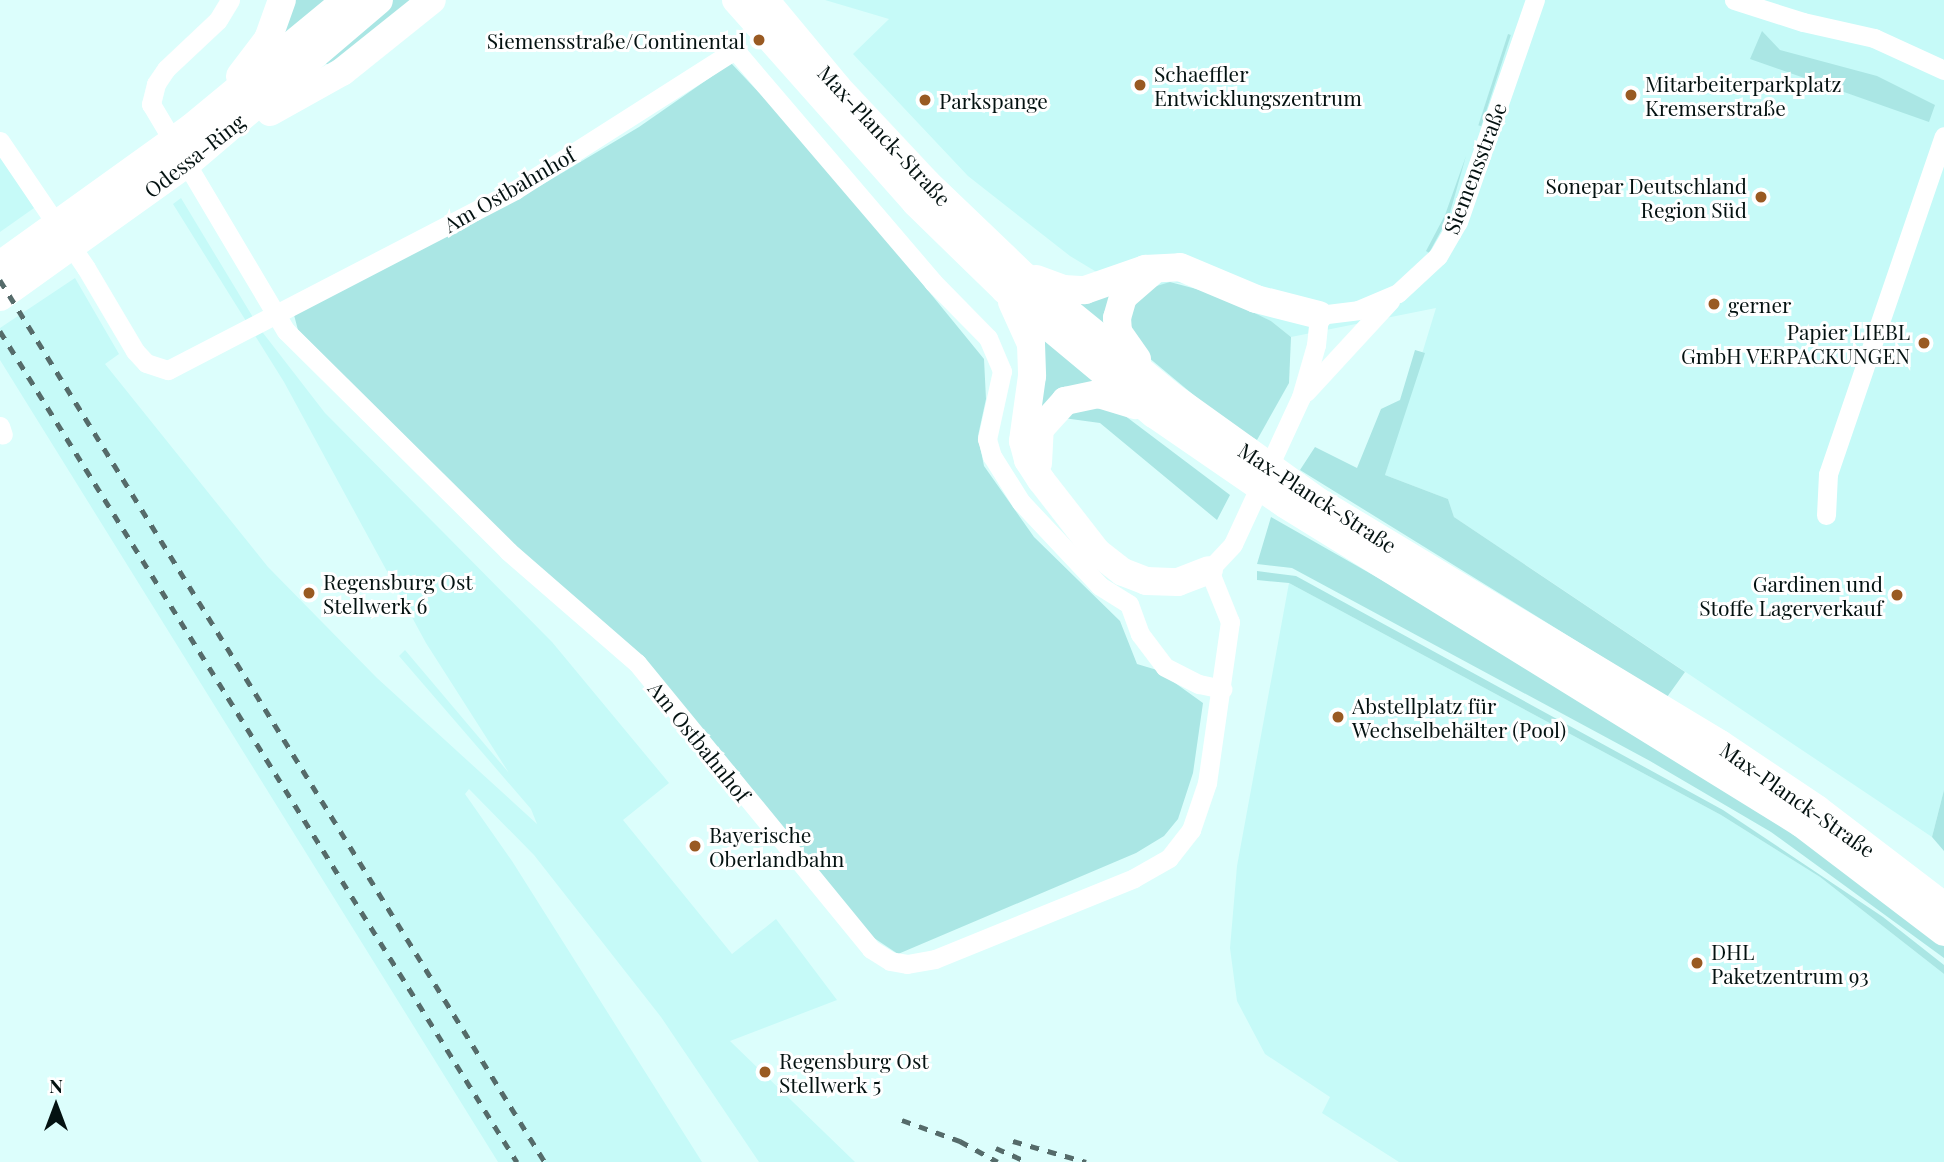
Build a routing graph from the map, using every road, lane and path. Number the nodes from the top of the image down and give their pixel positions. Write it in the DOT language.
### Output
graph roads {
  1 [pos="230,0"];
  2 [pos="282,0"];
  3 [pos="346,0"];
  4 [pos="379,0"];
  5 [pos="432,0"];
  6 [pos="738,0"];
  7 [pos="765,0"];
  8 [pos="1535,0"];
  9 [pos="1734,0"];
  10 [pos="1944,70"];
  11 [pos="1944,136"];
  12 [pos="0,141"];
  13 [pos="192,143"];
  14 [pos="0,265"];
  15 [pos="1161,267"];
  16 [pos="1014,283"];
  17 [pos="1398,293"];
  18 [pos="0,297"];
  19 [pos="276,314"];
  20 [pos="1319,314"];
  21 [pos="1301,397"];
  22 [pos="1162,405"];
  23 [pos="1041,480"];
  24 [pos="1289,494"];
  25 [pos="1826,515"];
  26 [pos="1209,570"];
  27 [pos="1222,689"];
  28 [pos="1944,906"];
  29 [pos="1944,932"];
  1 -- 19 [label="street, Am Ostbahnhof"];
  2 -- 13 [label="highway"];
  3 -- 13 [label="highway, Odessa-Ring"];
  4 -- 13 [label="highway, Odessa-Ring"];
  5 -- 13 [label="highway"];
  6 -- 16 [label="highway, Max-Planck-Straße"];
  7 -- 16 [label="highway, Max-Planck-Straße"];
  8 -- 17 [label="street, Siemensstraße"];
  9 -- 10 [label="street"];
  11 -- 25 [label="street"];
  12 -- 19 [label="street, Am Ostbahnhof"];
  13 -- 14 [label="highway, Odessa-Ring"];
  13 -- 18 [label="highway, Odessa-Ring"];
  15 -- 16 [label="highway"];
  15 -- 20 [label="highway"];
  15 -- 22 [label="highway"];
  16 -- 22 [label="highway, Max-Planck-Straße"];
  16 -- 23 [label="highway"];
  17 -- 20 [label="street, Siemensstraße"];
  17 -- 21 [label="street"];
  19 -- 27 [label="street, Am Ostbahnhof"];
  19 -- 27 [label="street, Am Ostbahnhof"];
  20 -- 21 [label="street"];
  21 -- 26 [label="street"];
  22 -- 23 [label="highway"];
  22 -- 24 [label="highway, Max-Planck-Straße"];
  23 -- 26 [label="highway"];
  24 -- 28 [label="highway, Max-Planck-Straße"];
  24 -- 29 [label="highway, Max-Planck-Straße"];
  26 -- 27 [label="street, Am Ostbahnhof"];
}
